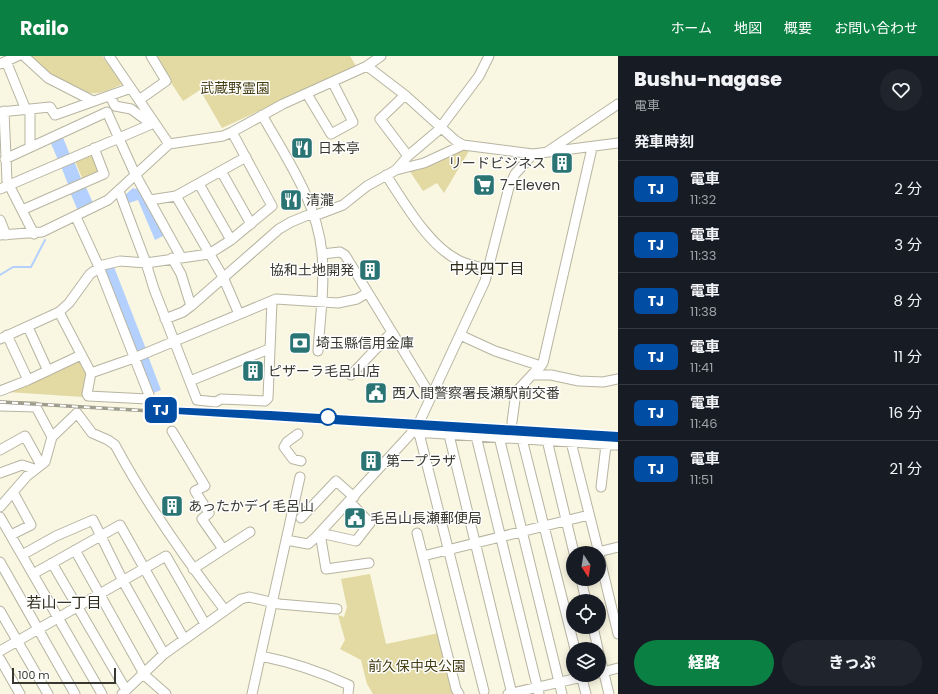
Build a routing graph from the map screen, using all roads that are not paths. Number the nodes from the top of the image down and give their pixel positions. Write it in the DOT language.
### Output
graph roads {
  1 [pos="18,56"];
  2 [pos="24,56"];
  3 [pos="109,56"];
  4 [pos="151,56"];
  5 [pos="489,56"];
  6 [pos="377,57"];
  7 [pos="3,62"];
  8 [pos="367,66"];
  9 [pos="333,83"];
  10 [pos="131,88"];
  11 [pos="307,94"];
  12 [pos="405,95"];
  13 [pos="110,96"];
  14 [pos="139,100"];
  15 [pos="93,101"];
  16 [pos="618,104"];
  17 [pos="28,110"];
  18 [pos="2,112"];
  19 [pos="262,115"];
  20 [pos="152,123"];
  21 [pos="441,128"];
  22 [pos="232,132"];
  23 [pos="119,138"];
  24 [pos="169,144"];
  25 [pos="618,144"];
  26 [pos="463,145"];
  27 [pos="30,146"];
  28 [pos="94,148"];
  29 [pos="592,148"];
  30 [pos="546,152"];
  31 [pos="533,154"];
  32 [pos="408,156"];
  33 [pos="246,157"];
  34 [pos="5,158"];
  35 [pos="396,170"];
  36 [pos="221,171"];
  37 [pos="135,174"];
  38 [pos="386,175"];
  39 [pos="199,184"];
  40 [pos="9,185"];
  41 [pos="0,189"];
  42 [pos="119,192"];
  43 [pos="176,196"];
  44 [pos="150,200"];
  45 [pos="22,210"];
  46 [pos="313,214"];
  47 [pos="76,217"];
  48 [pos="0,220"];
  49 [pos="251,224"];
  50 [pos="34,234"];
  51 [pos="3,235"];
  52 [pos="230,240"];
  53 [pos="209,254"];
  54 [pos="322,254"];
  55 [pos="181,257"];
  56 [pos="172,258"];
  57 [pos="146,262"];
  58 [pos="99,267"];
  59 [pos="489,270"];
  60 [pos="223,277"];
  61 [pos="367,293"];
  62 [pos="272,301"];
  63 [pos="320,302"];
  64 [pos="192,306"];
  65 [pos="60,312"];
  66 [pos="239,314"];
  67 [pos="165,319"];
  68 [pos="28,326"];
  69 [pos="391,333"];
  70 [pos="460,335"];
  71 [pos="4,337"];
  72 [pos="174,341"];
  73 [pos="270,349"];
  74 [pos="318,351"];
  75 [pos="81,355"];
  76 [pos="134,358"];
  77 [pos="541,366"];
  78 [pos="48,371"];
  79 [pos="91,373"];
  80 [pos="351,375"];
  81 [pos="532,375"];
  82 [pos="618,379"];
  83 [pos="28,380"];
  84 [pos="190,381"];
  85 [pos="0,391"];
  86 [pos="431,396"];
  87 [pos="0,406"];
  88 [pos="512,422"];
  89 [pos="172,431"];
  90 [pos="416,433"];
  91 [pos="298,434"];
  92 [pos="449,435"];
  93 [pos="476,436"];
  94 [pos="52,437"];
  95 [pos="499,437"];
  96 [pos="522,439"];
  97 [pos="547,440"];
  98 [pos="571,442"];
  99 [pos="606,445"];
  100 [pos="618,445"];
  101 [pos="0,450"];
  102 [pos="301,461"];
  103 [pos="38,467"];
  104 [pos="0,473"];
  105 [pos="300,477"];
  106 [pos="600,487"];
  107 [pos="13,492"];
  108 [pos="352,499"];
  109 [pos="0,507"];
  110 [pos="589,515"];
  111 [pos="0,517"];
  112 [pos="301,518"];
  113 [pos="566,521"];
  114 [pos="544,527"];
  115 [pos="250,532"];
  116 [pos="320,532"];
  117 [pos="522,532"];
  118 [pos="417,533"];
  119 [pos="11,535"];
  120 [pos="100,537"];
  121 [pos="500,538"];
  122 [pos="286,540"];
  123 [pos="476,543"];
  124 [pos="572,546"];
  125 [pos="597,546"];
  126 [pos="618,547"];
  127 [pos="223,549"];
  128 [pos="75,550"];
  129 [pos="448,550"];
  130 [pos="606,551"];
  131 [pos="22,555"];
  132 [pos="423,556"];
  133 [pos="0,562"];
  134 [pos="52,563"];
  135 [pos="369,564"];
  136 [pos="193,568"];
  137 [pos="145,569"];
  138 [pos="33,574"];
  139 [pos="123,582"];
  140 [pos="606,583"];
  141 [pos="100,594"];
  142 [pos="272,603"];
  143 [pos="78,606"];
  144 [pos="337,608"];
  145 [pos="224,609"];
  146 [pos="0,611"];
  147 [pos="58,618"];
  148 [pos="205,624"];
  149 [pos="39,629"];
  150 [pos="618,634"];
  151 [pos="184,639"];
  152 [pos="18,641"];
  153 [pos="573,642"];
  154 [pos="0,651"];
  155 [pos="164,654"];
  156 [pos="260,656"];
  157 [pos="0,659"];
  158 [pos="618,668"];
  159 [pos="142,672"];
  160 [pos="606,672"];
  161 [pos="566,680"];
  162 [pos="559,682"];
  163 [pos="585,682"];
  164 [pos="604,682"];
  165 [pos="539,691"];
  166 [pos="127,692"];
  167 [pos="485,693"];
  168 [pos="20,694"];
  169 [pos="48,694"];
  170 [pos="75,694"];
  171 [pos="102,694"];
  172 [pos="166,694"];
  173 [pos="252,694"];
  174 [pos="348,694"];
  175 [pos="458,694"];
  176 [pos="511,694"];
  177 [pos="562,694"];
  178 [pos="586,694"];
  179 [pos="609,694"];
  1 -- 7 [label="street"];
  2 -- 15 [label="street"];
  3 -- 10 [label="street"];
  4 -- 14 [label="street"];
  5 -- 21 [label="street"];
  6 -- 8 [label="street"];
  7 -- 17 [label="street"];
  8 -- 9 [label="street"];
  8 -- 12 [label="street"];
  9 -- 11 [label="street"];
  9 -- 11 [label="street"];
  10 -- 13 [label="street"];
  10 -- 14 [label="street"];
  11 -- 19 [label="street"];
  12 -- 21 [label="street"];
  12 -- 32 [label="street"];
  13 -- 15 [label="street"];
  13 -- 20 [label="street"];
  14 -- 20 [label="street"];
  15 -- 17 [label="street"];
  16 -- 30 [label="street"];
  17 -- 18 [label="street"];
  17 -- 27 [label="street"];
  18 -- 34 [label="street"];
  19 -- 22 [label="street"];
  19 -- 46 [label="street"];
  20 -- 23 [label="street"];
  20 -- 24 [label="street"];
  21 -- 26 [label="street"];
  21 -- 32 [label="street"];
  22 -- 24 [label="street"];
  22 -- 33 [label="street"];
  23 -- 27 [label="street"];
  23 -- 28 [label="street"];
  23 -- 37 [label="street"];
  24 -- 37 [label="street"];
  25 -- 29 [label="street"];
  26 -- 31 [label="street"];
  26 -- 35 [label="street"];
  27 -- 34 [label="street"];
  28 -- 40 [label="street"];
  28 -- 45 [label="street"];
  29 -- 30 [label="street"];
  29 -- 77 [label="street"];
  30 -- 31 [label="street"];
  31 -- 59 [label="street"];
  32 -- 35 [label="street"];
  33 -- 36 [label="street"];
  33 -- 49 [label="street"];
  34 -- 40 [label="street"];
  35 -- 38 [label="street"];
  36 -- 39 [label="street"];
  36 -- 49 [label="street"];
  37 -- 42 [label="street"];
  37 -- 44 [label="street"];
  38 -- 46 [label="street"];
  38 -- 59 [label="street"];
  39 -- 43 [label="street"];
  39 -- 52 [label="street"];
  40 -- 41 [label="street"];
  40 -- 45 [label="street"];
  42 -- 47 [label="street"];
  42 -- 57 [label="street"];
  43 -- 44 [label="street"];
  43 -- 53 [label="street"];
  44 -- 55 [label="street"];
  45 -- 50 [label="street"];
  46 -- 54 [label="street"];
  46 -- 60 [label="street"];
  47 -- 50 [label="street"];
  47 -- 58 [label="street"];
  48 -- 51 [label="street"];
  49 -- 52 [label="street"];
  50 -- 51 [label="street"];
  52 -- 53 [label="street"];
  53 -- 55 [label="street"];
  53 -- 60 [label="street"];
  54 -- 61 [label="street"];
  54 -- 63 [label="street"];
  55 -- 56 [label="street"];
  56 -- 57 [label="street"];
  56 -- 64 [label="street"];
  57 -- 58 [label="street"];
  57 -- 67 [label="street"];
  58 -- 65 [label="street"];
  58 -- 76 [label="street"];
  59 -- 70 [label="street"];
  60 -- 64 [label="street"];
  60 -- 66 [label="street"];
  61 -- 63 [label="street"];
  61 -- 69 [label="street"];
  62 -- 63 [label="street"];
  62 -- 66 [label="street"];
  62 -- 73 [label="street"];
  63 -- 74 [label="street"];
  64 -- 67 [label="street"];
  65 -- 68 [label="street"];
  65 -- 75 [label="street"];
  66 -- 72 [label="street"];
  67 -- 72 [label="street"];
  68 -- 71 [label="street"];
  68 -- 78 [label="street"];
  69 -- 80 [label="street"];
  69 -- 86 [label="street"];
  70 -- 77 [label="street"];
  70 -- 86 [label="street"];
  71 -- 83 [label="street"];
  72 -- 76 [label="street"];
  72 -- 84 [label="street"];
  73 -- 84 [label="street"];
  73 -- 84 [label="street"];
  75 -- 78 [label="street"];
  75 -- 79 [label="street"];
  76 -- 79 [label="street"];
  76 -- 79 [label="street"];
  77 -- 81 [label="street"];
  78 -- 83 [label="street"];
  81 -- 82 [label="street"];
  81 -- 88 [label="street"];
  83 -- 85 [label="street"];
  86 -- 90 [label="street"];
  87 -- 94 [label="street"];
  89 -- 127 [label="street"];
  90 -- 92 [label="street"];
  90 -- 108 [label="street"];
  90 -- 129 [label="street"];
  91 -- 102 [label="street"];
  92 -- 93 [label="street"];
  92 -- 123 [label="street"];
  93 -- 95 [label="street"];
  93 -- 121 [label="street"];
  94 -- 103 [label="street"];
  94 -- 136 [label="street"];
  95 -- 96 [label="street"];
  95 -- 117 [label="street"];
  96 -- 97 [label="street"];
  96 -- 114 [label="street"];
  97 -- 98 [label="street"];
  97 -- 113 [label="street"];
  98 -- 99 [label="street"];
  98 -- 110 [label="street"];
  99 -- 100 [label="street"];
  99 -- 106 [label="street"];
  101 -- 103 [label="street"];
  103 -- 104 [label="street"];
  103 -- 107 [label="street"];
  105 -- 122 [label="street"];
  107 -- 109 [label="street"];
  107 -- 119 [label="street"];
  108 -- 112 [label="street"];
  108 -- 116 [label="street"];
  108 -- 116 [label="street"];
  110 -- 113 [label="street"];
  110 -- 125 [label="street"];
  111 -- 119 [label="street"];
  113 -- 114 [label="street"];
  113 -- 124 [label="street"];
  114 -- 117 [label="street"];
  114 -- 153 [label="street"];
  115 -- 127 [label="street"];
  116 -- 122 [label="street"];
  116 -- 135 [label="street"];
  117 -- 121 [label="street"];
  117 -- 162 [label="street"];
  118 -- 132 [label="street"];
  119 -- 131 [label="street"];
  120 -- 128 [label="street"];
  120 -- 131 [label="street"];
  120 -- 137 [label="street"];
  120 -- 139 [label="street"];
  121 -- 123 [label="street"];
  121 -- 165 [label="street"];
  122 -- 142 [label="street"];
  123 -- 129 [label="street"];
  123 -- 176 [label="street"];
  126 -- 130 [label="street"];
  127 -- 136 [label="street"];
  128 -- 134 [label="street"];
  128 -- 141 [label="street"];
  129 -- 132 [label="street"];
  129 -- 167 [label="street"];
  131 -- 138 [label="street"];
  132 -- 175 [label="street"];
  133 -- 149 [label="street"];
  134 -- 138 [label="street"];
  134 -- 143 [label="street"];
  136 -- 145 [label="street"];
  137 -- 139 [label="street"];
  137 -- 148 [label="street"];
  137 -- 151 [label="street"];
  138 -- 147 [label="street"];
  139 -- 141 [label="street"];
  139 -- 155 [label="street"];
  140 -- 150 [label="street"];
  141 -- 143 [label="street"];
  141 -- 159 [label="street"];
  142 -- 144 [label="street"];
  142 -- 145 [label="street"];
  142 -- 156 [label="street"];
  143 -- 147 [label="street"];
  143 -- 166 [label="street"];
  145 -- 148 [label="street"];
  146 -- 152 [label="street"];
  147 -- 149 [label="street"];
  147 -- 171 [label="street"];
  148 -- 151 [label="street"];
  149 -- 152 [label="street"];
  149 -- 170 [label="street"];
  151 -- 155 [label="street"];
  152 -- 154 [label="street"];
  152 -- 169 [label="street"];
  155 -- 159 [label="street"];
  156 -- 173 [label="street"];
  156 -- 174 [label="street"];
  157 -- 168 [label="street"];
  158 -- 160 [label="street"];
  159 -- 166 [label="street"];
  159 -- 172 [label="street"];
  161 -- 162 [label="street"];
  162 -- 165 [label="street"];
  162 -- 177 [label="street"];
  163 -- 178 [label="street"];
  164 -- 179 [label="street"];
  165 -- 176 [label="street"];
}
